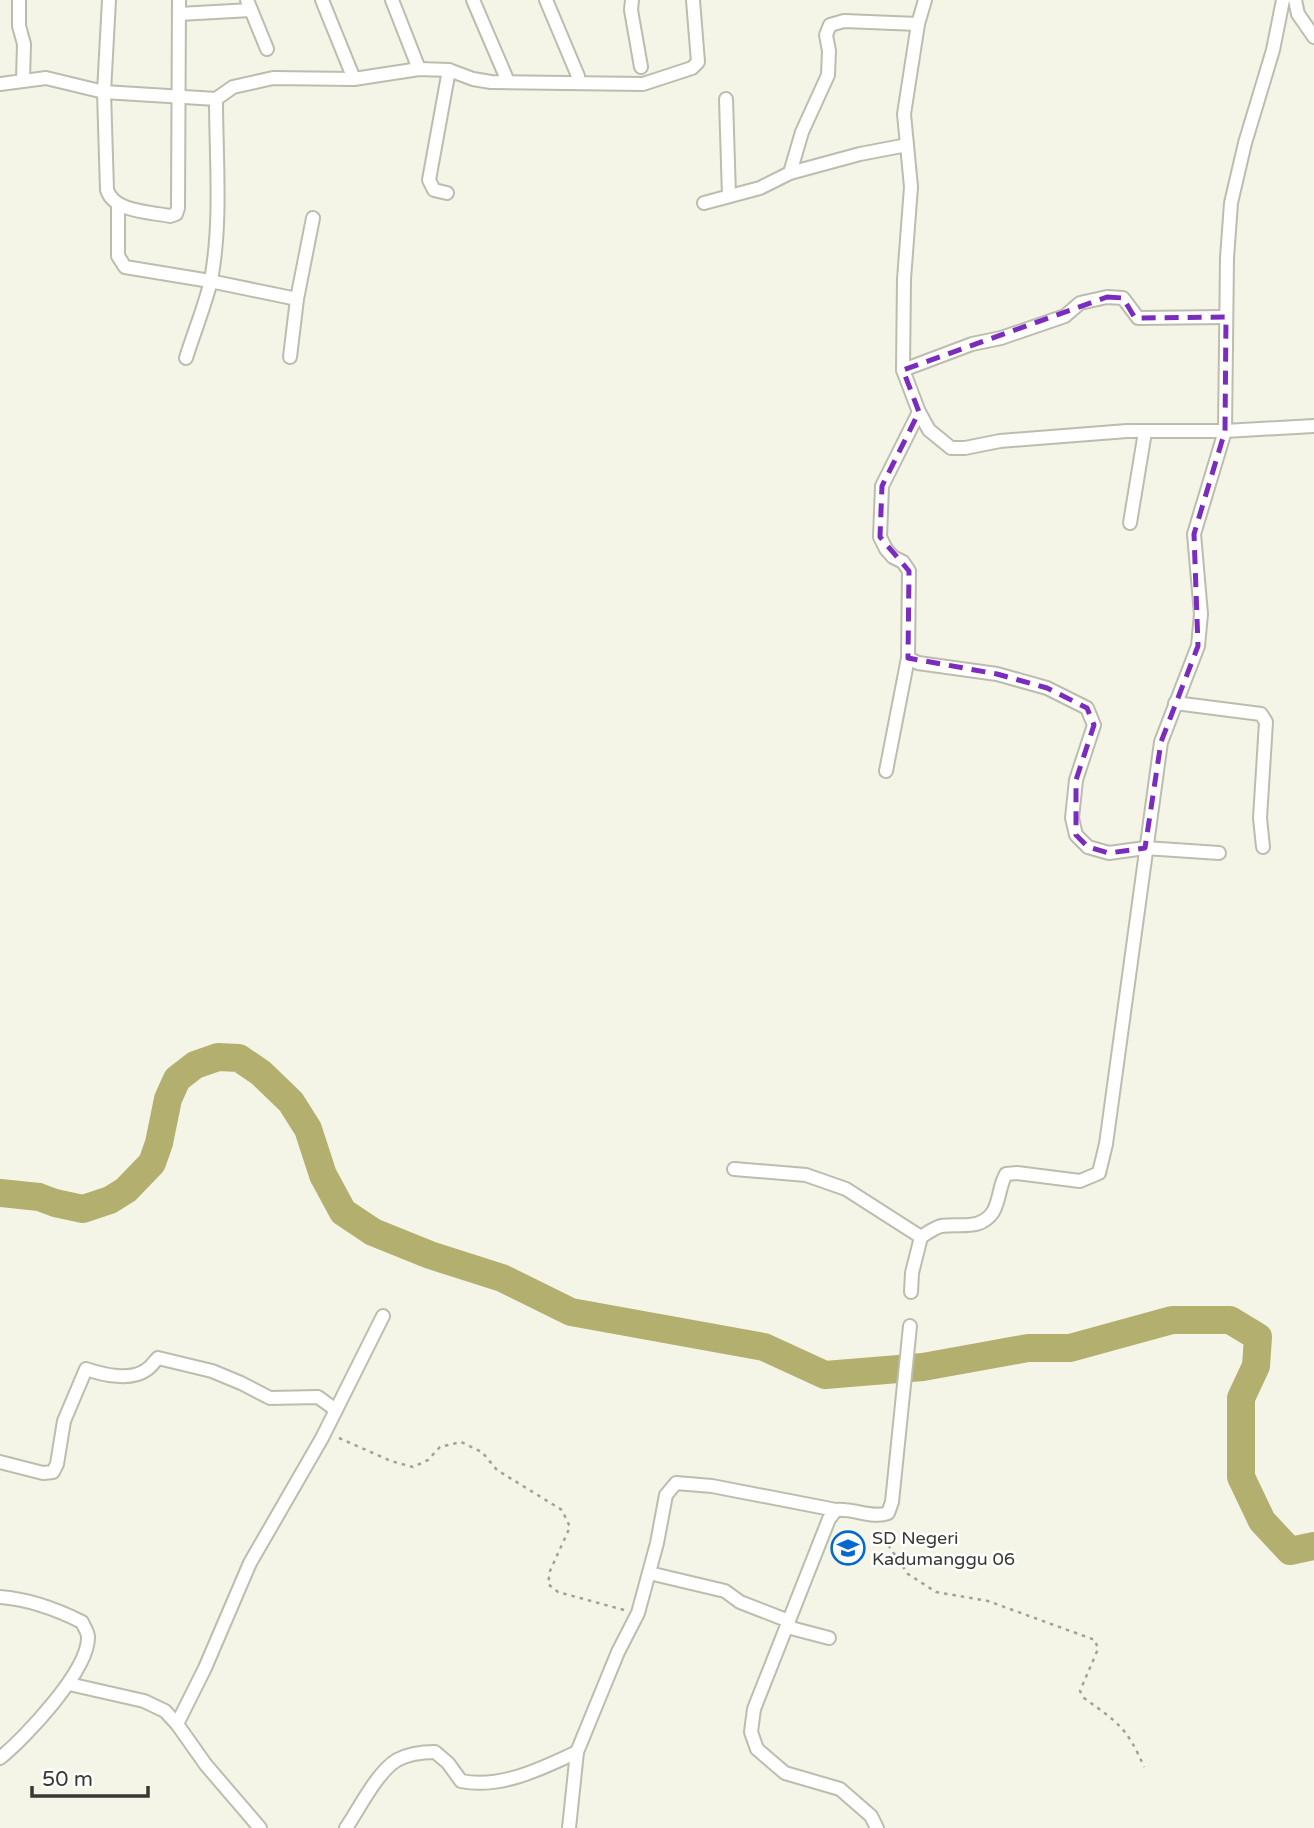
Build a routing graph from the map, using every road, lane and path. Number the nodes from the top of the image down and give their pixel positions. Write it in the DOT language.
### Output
graph roads {
  1 [pos="19,0"];
  2 [pos="109,0"];
  3 [pos="179,0"];
  4 [pos="322,0"];
  5 [pos="392,0"];
  6 [pos="473,0"];
  7 [pos="546,0"];
  8 [pos="692,0"];
  9 [pos="925,0"];
  10 [pos="1283,0"];
  11 [pos="1295,0"];
  12 [pos="630,3"];
  13 [pos="249,5"];
  14 [pos="179,14"];
  15 [pos="918,24"];
  16 [pos="1314,37"];
  17 [pos="267,49"];
  18 [pos="641,67"];
  19 [pos="419,69"];
  20 [pos="449,70"];
  21 [pos="578,75"];
  22 [pos="506,77"];
  23 [pos="354,79"];
  24 [pos="23,80"];
  25 [pos="0,84"];
  26 [pos="104,92"];
  27 [pos="178,97"];
  28 [pos="216,99"];
  29 [pos="726,99"];
  30 [pos="907,145"];
  31 [pos="790,173"];
  32 [pos="447,193"];
  33 [pos="729,196"];
  34 [pos="704,203"];
  35 [pos="118,205"];
  36 [pos="313,218"];
  37 [pos="210,281"];
  38 [pos="297,299"];
  39 [pos="1226,317"];
  40 [pos="290,357"];
  41 [pos="187,358"];
  42 [pos="903,370"];
  43 [pos="919,412"];
  44 [pos="1314,426"];
  45 [pos="1225,431"];
  46 [pos="1145,432"];
  47 [pos="1130,523"];
  48 [pos="908,658"];
  49 [pos="1175,703"];
  50 [pos="886,771"];
  51 [pos="1263,847"];
  52 [pos="1145,849"];
  53 [pos="1219,853"];
  54 [pos="734,1169"];
  55 [pos="921,1237"];
  56 [pos="911,1292"];
  57 [pos="383,1316"];
  58 [pos="910,1326"];
  59 [pos="336,1410"];
  60 [pos="326,1432"];
  61 [pos="0,1462"];
  62 [pos="836,1510"];
  63 [pos="881,1516"];
  64 [pos="649,1573"];
  65 [pos="0,1597"];
  66 [pos="638,1613"];
  67 [pos="788,1624"];
  68 [pos="829,1638"];
  69 [pos="69,1684"];
  70 [pos="177,1724"];
  71 [pos="577,1752"];
  72 [pos="0,1758"];
  73 [pos="1144,1767"];
  74 [pos="260,1828"];
  75 [pos="346,1828"];
  76 [pos="569,1828"];
  77 [pos="877,1828"];
  1 -- 24 [label="street"];
  2 -- 26 [label="street"];
  3 -- 14 [label="street"];
  4 -- 23 [label="street"];
  5 -- 19 [label="street"];
  6 -- 22 [label="street"];
  7 -- 21 [label="street"];
  8 -- 20 [label="street"];
  9 -- 15 [label="street"];
  10 -- 39 [label="street"];
  11 -- 16 [label="street"];
  12 -- 18 [label="street"];
  13 -- 14 [label="street"];
  13 -- 17 [label="street"];
  14 -- 27 [label="street"];
  15 -- 30 [label="street"];
  15 -- 31 [label="street"];
  19 -- 20 [label="street"];
  19 -- 23 [label="street"];
  20 -- 32 [label="street"];
  23 -- 28 [label="street"];
  24 -- 25 [label="street"];
  24 -- 26 [label="street"];
  26 -- 27 [label="street"];
  26 -- 35 [label="street"];
  27 -- 28 [label="street"];
  27 -- 35 [label="street"];
  28 -- 37 [label="street"];
  29 -- 33 [label="street"];
  30 -- 31 [label="street"];
  30 -- 42 [label="street"];
  31 -- 33 [label="street"];
  33 -- 34 [label="street"];
  35 -- 37 [label="street"];
  36 -- 38 [label="street"];
  37 -- 38 [label="street"];
  37 -- 41 [label="street"];
  38 -- 40 [label="street"];
  39 -- 42 [label="street"];
  39 -- 45 [label="street"];
  42 -- 43 [label="street"];
  43 -- 46 [label="street"];
  43 -- 48 [label="street"];
  44 -- 45 [label="street"];
  45 -- 46 [label="street"];
  45 -- 49 [label="street"];
  46 -- 47 [label="street"];
  48 -- 50 [label="street"];
  48 -- 52 [label="street"];
  49 -- 51 [label="street"];
  49 -- 52 [label="street"];
  52 -- 53 [label="street"];
  52 -- 55 [label="street"];
  54 -- 55 [label="street"];
  55 -- 56 [label="street"];
  57 -- 59 [label="street"];
  58 -- 63 [label="street"];
  59 -- 60 [label="street"];
  59 -- 61 [label="street"];
  60 -- 66 [label="path"];
  60 -- 70 [label="street"];
  62 -- 63 [label="street"];
  62 -- 64 [label="street"];
  62 -- 67 [label="street"];
  63 -- 73 [label="path"];
  64 -- 66 [label="street"];
  64 -- 67 [label="street"];
  65 -- 69 [label="street"];
  66 -- 71 [label="street"];
  67 -- 68 [label="street"];
  67 -- 77 [label="street"];
  69 -- 70 [label="street"];
  69 -- 72 [label="street"];
  70 -- 74 [label="street"];
  71 -- 75 [label="street"];
  71 -- 76 [label="street"];
}
